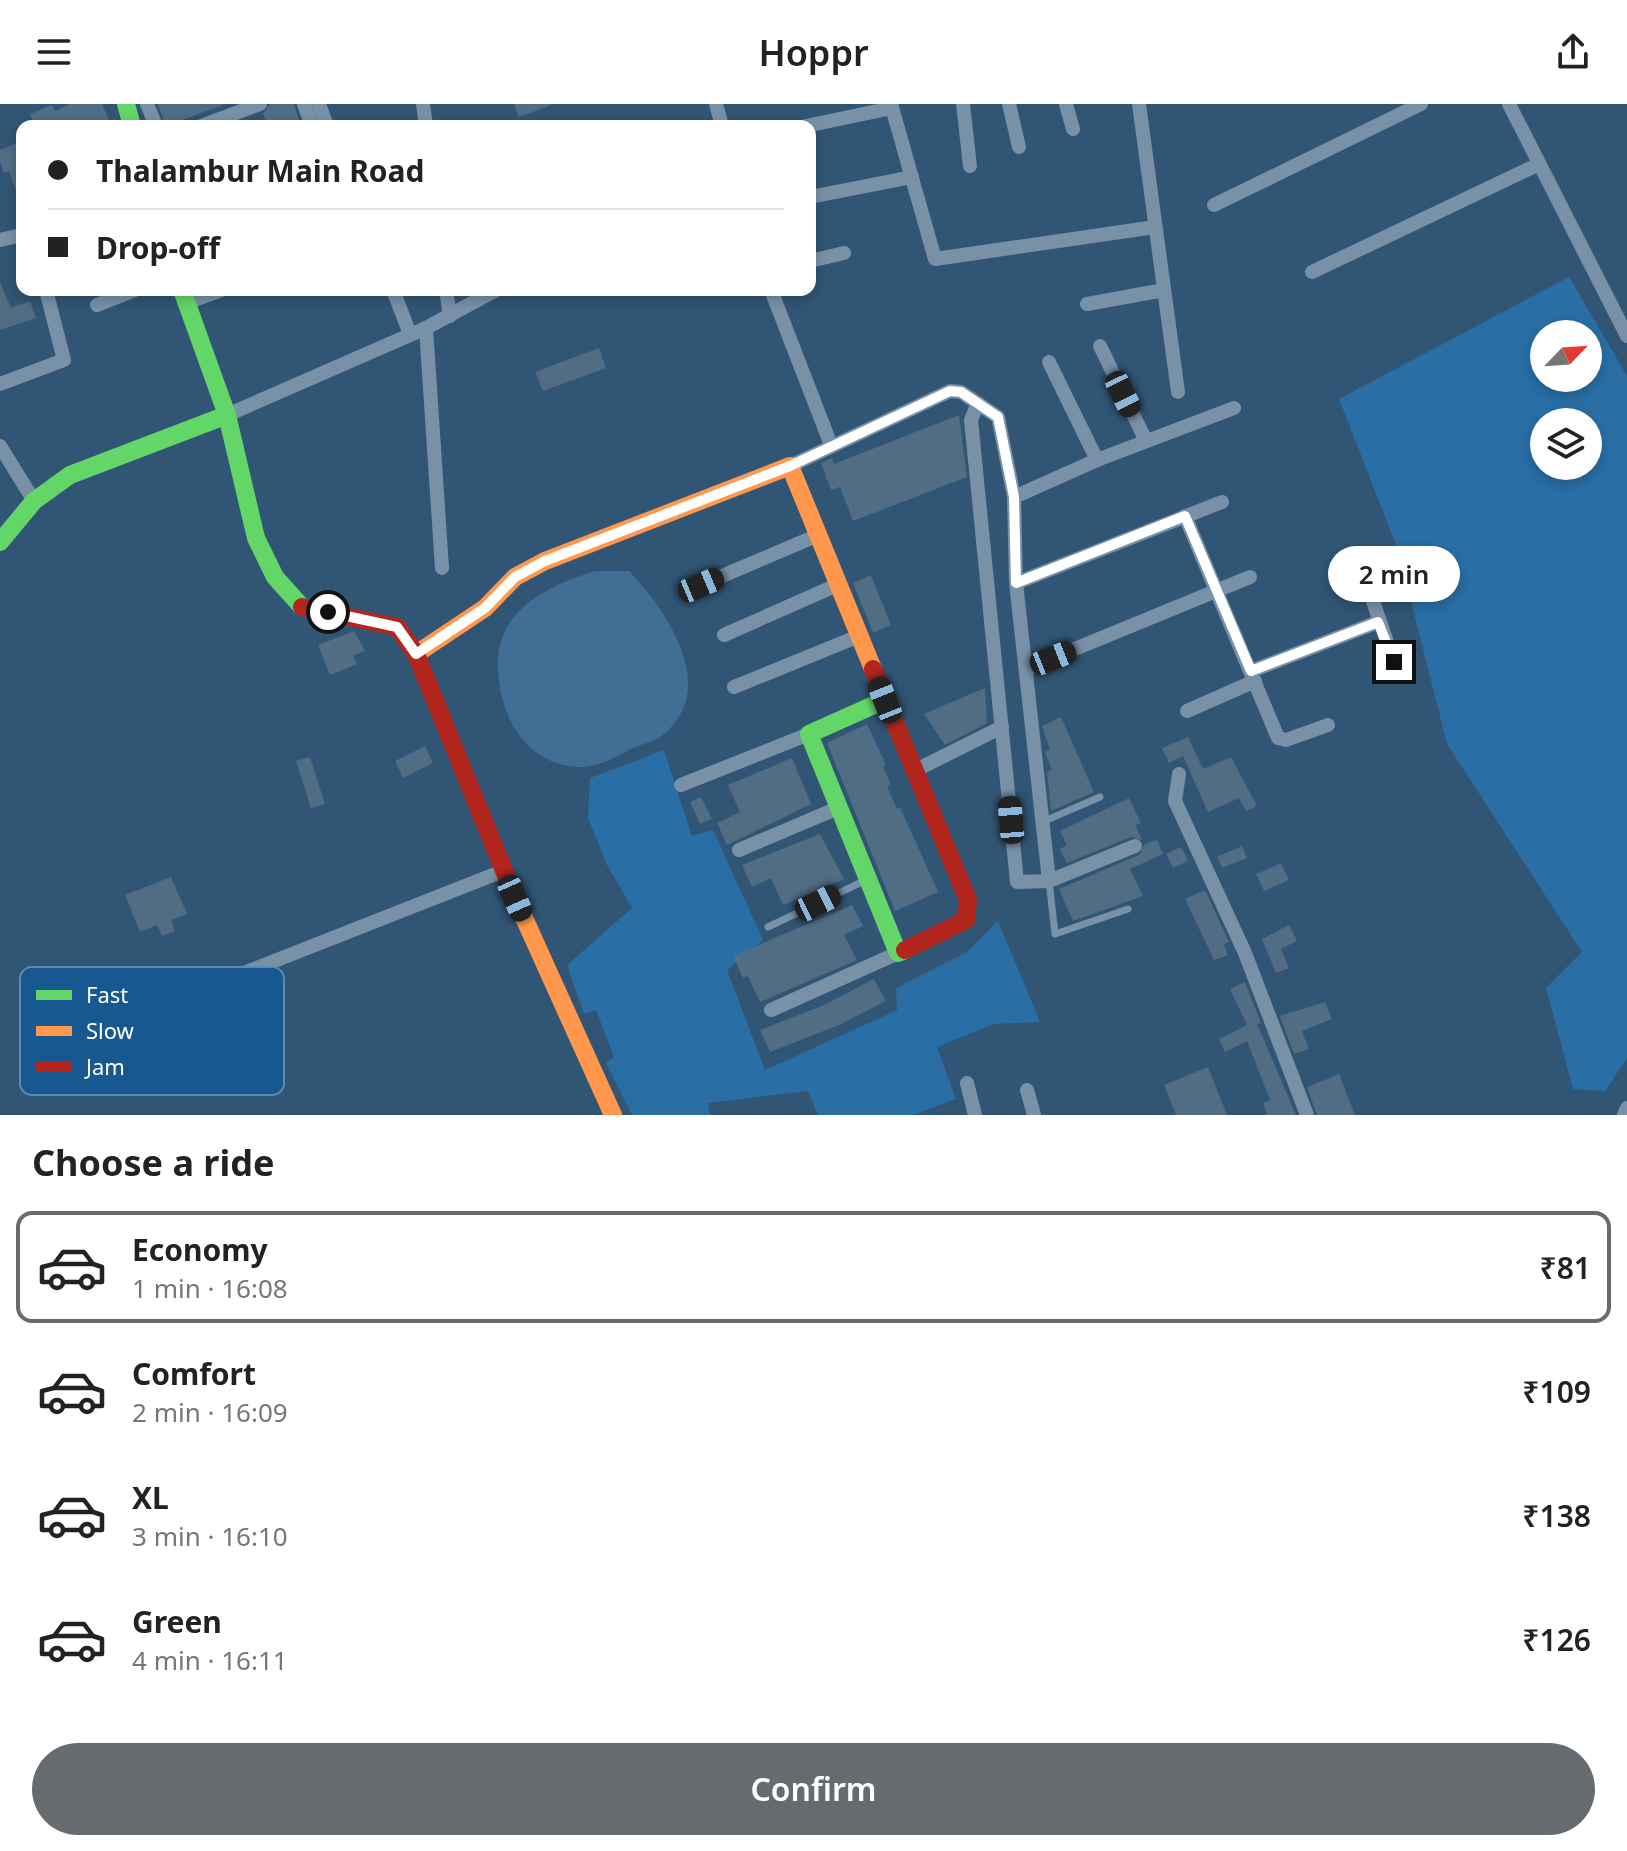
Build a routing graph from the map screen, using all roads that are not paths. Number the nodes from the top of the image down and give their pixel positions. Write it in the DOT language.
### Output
graph roads {
  1 [pos="260,104"];
  2 [pos="963,104"];
  3 [pos="1009,104"];
  4 [pos="1066,104"];
  5 [pos="1139,104"];
  6 [pos="1421,104"];
  7 [pos="1509,104"];
  8 [pos="891,106"];
  9 [pos="217,120"];
  10 [pos="816,124"];
  11 [pos="1073,129"];
  12 [pos="1019,147"];
  13 [pos="1539,164"];
  14 [pos="970,166"];
  15 [pos="912,177"];
  16 [pos="816,196"];
  17 [pos="1214,205"];
  18 [pos="1155,227"];
  19 [pos="844,253"];
  20 [pos="816,260"];
  21 [pos="1312,272"];
  22 [pos="1164,290"];
  23 [pos="48,296"];
  24 [pos="120,296"];
  25 [pos="395,296"];
  26 [pos="447,296"];
  27 [pos="485,296"];
  28 [pos="773,296"];
  29 [pos="184,297"];
  30 [pos="1087,304"];
  31 [pos="97,305"];
  32 [pos="450,316"];
  33 [pos="426,328"];
  34 [pos="410,334"];
  35 [pos="1627,336"];
  36 [pos="1100,346"];
  37 [pos="1049,362"];
  38 [pos="0,384"];
  39 [pos="1178,392"];
  40 [pos="978,403"];
  41 [pos="1234,408"];
  42 [pos="227,415"];
  43 [pos="1146,441"];
  44 [pos="831,445"];
  45 [pos="0,446"];
  46 [pos="1097,460"];
  47 [pos="790,466"];
  48 [pos="1014,497"];
  49 [pos="34,501"];
  50 [pos="1222,502"];
  51 [pos="1185,516"];
  52 [pos="816,536"];
  53 [pos="0,542"];
  54 [pos="1359,561"];
  55 [pos="442,568"];
  56 [pos="1250,577"];
  57 [pos="1016,583"];
  58 [pos="701,585"];
  59 [pos="837,585"];
  60 [pos="1218,590"];
  61 [pos="1378,622"];
  62 [pos="724,635"];
  63 [pos="859,636"];
  64 [pos="1024,653"];
  65 [pos="416,654"];
  66 [pos="995,658"];
  67 [pos="1394,662"];
  68 [pos="1026,669"];
  69 [pos="1253,676"];
  70 [pos="734,687"];
  71 [pos="885,700"];
  72 [pos="1187,711"];
  73 [pos="1328,725"];
  74 [pos="1002,727"];
  75 [pos="809,734"];
  76 [pos="914,771"];
  77 [pos="1179,774"];
  78 [pos="681,785"];
  79 [pos="1100,797"];
  80 [pos="838,808"];
  81 [pos="1042,822"];
  82 [pos="1135,846"];
  83 [pos="739,850"];
  84 [pos="503,871"];
  85 [pos="868,879"];
  86 [pos="1049,881"];
  87 [pos="1128,909"];
  88 [pos="768,927"];
  89 [pos="898,953"];
  90 [pos="259,967"];
  91 [pos="771,1010"];
  92 [pos="967,1083"];
  93 [pos="1027,1090"];
  94 [pos="1627,1108"];
  95 [pos="613,1115"];
  96 [pos="975,1115"];
  97 [pos="1034,1115"];
  98 [pos="1307,1115"];
  99 [pos="1624,1115"];
  1 -- 9 [label="street"];
  2 -- 14 [label="street"];
  3 -- 12 [label="street"];
  4 -- 11 [label="street"];
  5 -- 18 [label="street"];
  6 -- 17 [label="street"];
  7 -- 13 [label="street"];
  8 -- 10 [label="street"];
  8 -- 15 [label="street"];
  13 -- 21 [label="street"];
  13 -- 35 [label="street"];
  15 -- 16 [label="street"];
  15 -- 18 [label="street"];
  18 -- 22 [label="street"];
  19 -- 20 [label="street"];
  22 -- 30 [label="street"];
  22 -- 39 [label="street"];
  23 -- 38 [label="street"];
  24 -- 31 [label="street"];
  25 -- 34 [label="street"];
  26 -- 32 [label="street"];
  27 -- 32 [label="street"];
  28 -- 44 [label="street"];
  29 -- 42 [label="street"];
  32 -- 33 [label="street"];
  33 -- 34 [label="street"];
  33 -- 55 [label="street"];
  34 -- 42 [label="street"];
  36 -- 43 [label="street"];
  37 -- 46 [label="street"];
  40 -- 44 [label="street"];
  40 -- 48 [label="street"];
  40 -- 66 [label="street"];
  41 -- 43 [label="street"];
  42 -- 49 [label="street"];
  42 -- 65 [label="street"];
  43 -- 46 [label="street"];
  44 -- 47 [label="street"];
  45 -- 49 [label="street"];
  46 -- 48 [label="street"];
  47 -- 52 [label="street"];
  47 -- 65 [label="street"];
  48 -- 57 [label="street"];
  49 -- 53 [label="street"];
  50 -- 51 [label="street"];
  51 -- 57 [label="street"];
  51 -- 60 [label="street"];
  52 -- 58 [label="street"];
  52 -- 59 [label="street"];
  54 -- 61 [label="street"];
  56 -- 60 [label="street"];
  57 -- 64 [label="street"];
  59 -- 62 [label="street"];
  59 -- 63 [label="street"];
  60 -- 68 [label="street"];
  60 -- 69 [label="street"];
  61 -- 67 [label="street"];
  61 -- 69 [label="street"];
  63 -- 70 [label="street"];
  63 -- 71 [label="street"];
  64 -- 66 [label="street"];
  64 -- 68 [label="street"];
  65 -- 84 [label="street"];
  66 -- 74 [label="street"];
  68 -- 81 [label="street"];
  69 -- 72 [label="street"];
  69 -- 73 [label="street"];
  71 -- 75 [label="street"];
  71 -- 76 [label="street"];
  74 -- 76 [label="street"];
  74 -- 86 [label="street"];
  75 -- 78 [label="street"];
  75 -- 80 [label="street"];
  76 -- 89 [label="street"];
  77 -- 98 [label="street"];
  79 -- 81 [label="lane"];
  80 -- 83 [label="street"];
  80 -- 85 [label="street"];
  81 -- 86 [label="street"];
  82 -- 86 [label="street"];
  84 -- 90 [label="street"];
  84 -- 95 [label="street"];
  85 -- 88 [label="lane"];
  85 -- 89 [label="street"];
  86 -- 87 [label="lane"];
  89 -- 91 [label="street"];
  92 -- 96 [label="street"];
  93 -- 97 [label="street"];
  94 -- 99 [label="street"];
}
